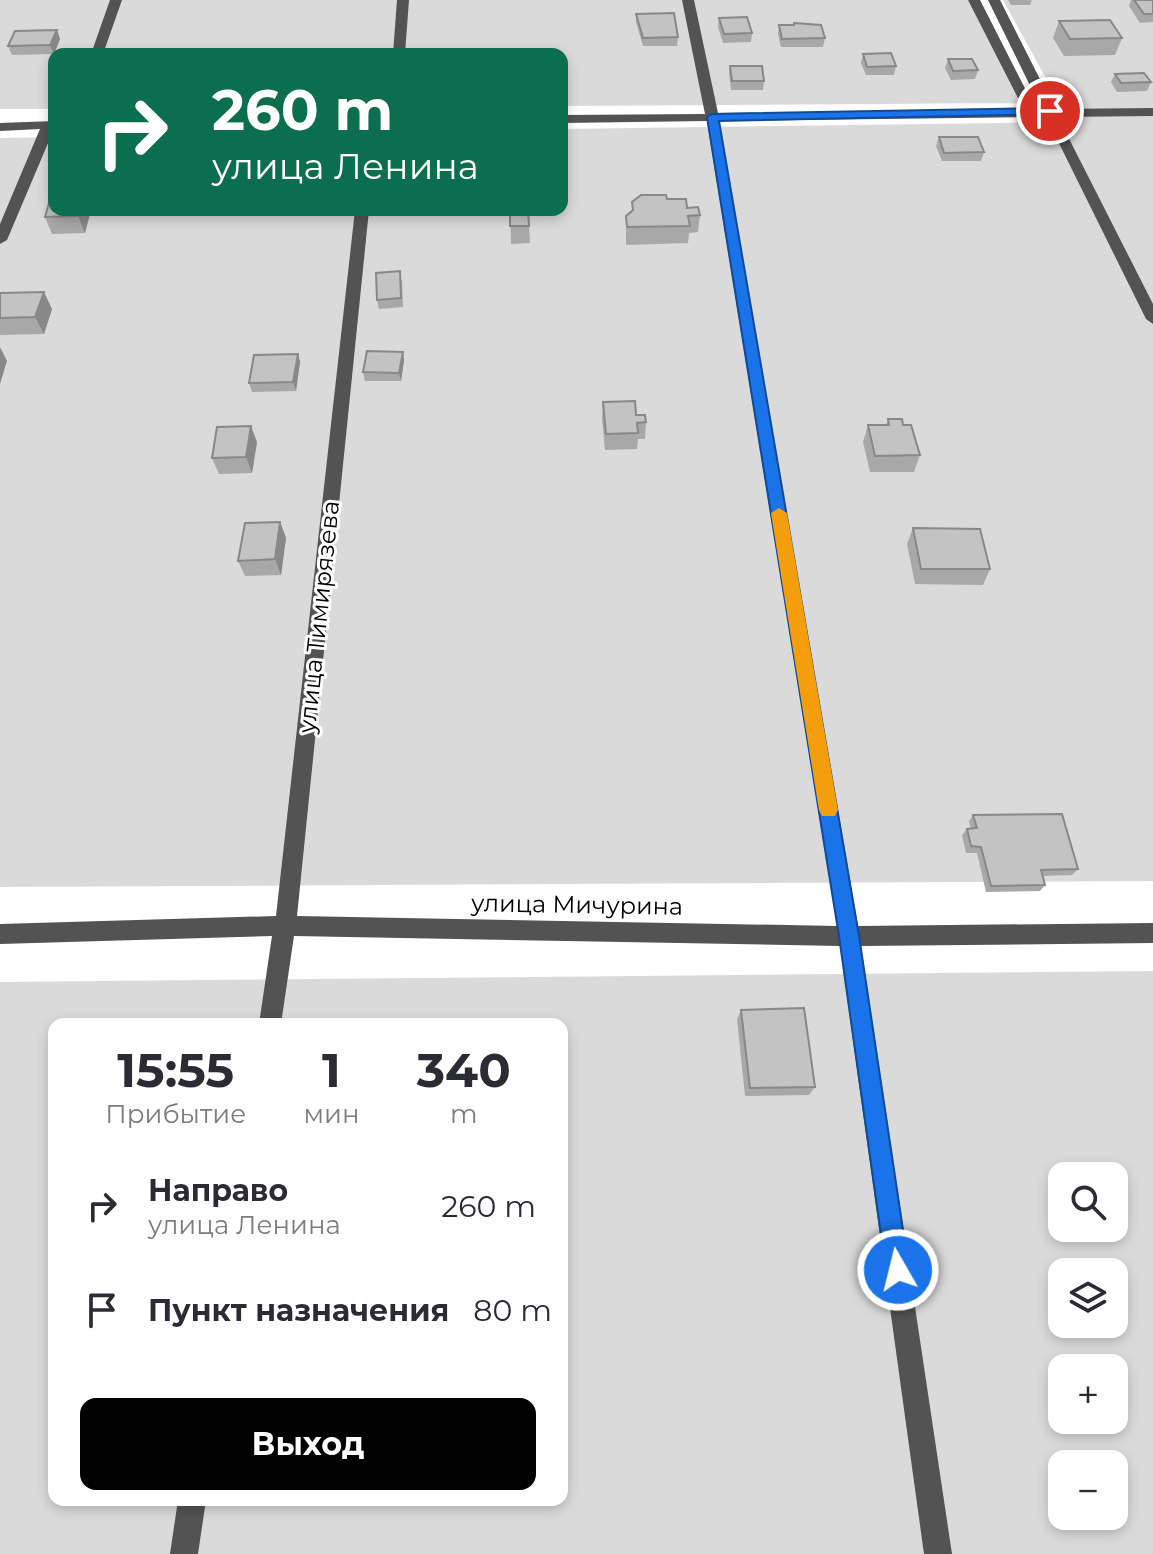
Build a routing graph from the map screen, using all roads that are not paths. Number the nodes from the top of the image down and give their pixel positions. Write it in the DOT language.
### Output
graph roads {
  1 [pos="116,0"];
  2 [pos="403,0"];
  3 [pos="688,0"];
  4 [pos="974,0"];
  5 [pos="994,0"];
  6 [pos="99,48"];
  7 [pos="399,48"];
  8 [pos="1031,111"];
  9 [pos="1050,111"];
  10 [pos="1153,112"];
  11 [pos="712,117"];
  12 [pos="568,119"];
  13 [pos="48,125"];
  14 [pos="0,127"];
  15 [pos="48,132"];
  16 [pos="361,216"];
  17 [pos="0,240"];
  18 [pos="1153,319"];
  19 [pos="286,926"];
  20 [pos="1153,933"];
  21 [pos="0,934"];
  22 [pos="849,936"];
  23 [pos="271,1018"];
  24 [pos="191,1506"];
  25 [pos="184,1554"];
  26 [pos="938,1554"];
  1 -- 6 [label="street"];
  2 -- 7 [label="street"];
  3 -- 11 [label="street"];
  4 -- 8 [label="street"];
  5 -- 9 [label="street"];
  8 -- 9 [label="street"];
  8 -- 11 [label="street"];
  9 -- 10 [label="street"];
  9 -- 18 [label="street"];
  11 -- 12 [label="street"];
  11 -- 22 [label="street"];
  13 -- 14 [label="street"];
  15 -- 17 [label="street"];
  16 -- 19 [label="street, улица Тимирязева"];
  19 -- 21 [label="street, улица Мичурина"];
  19 -- 22 [label="street, улица Мичурина"];
  19 -- 23 [label="street, улица Тимирязева"];
  20 -- 22 [label="street, улица Мичурина"];
  22 -- 26 [label="street"];
  24 -- 25 [label="street"];
}
